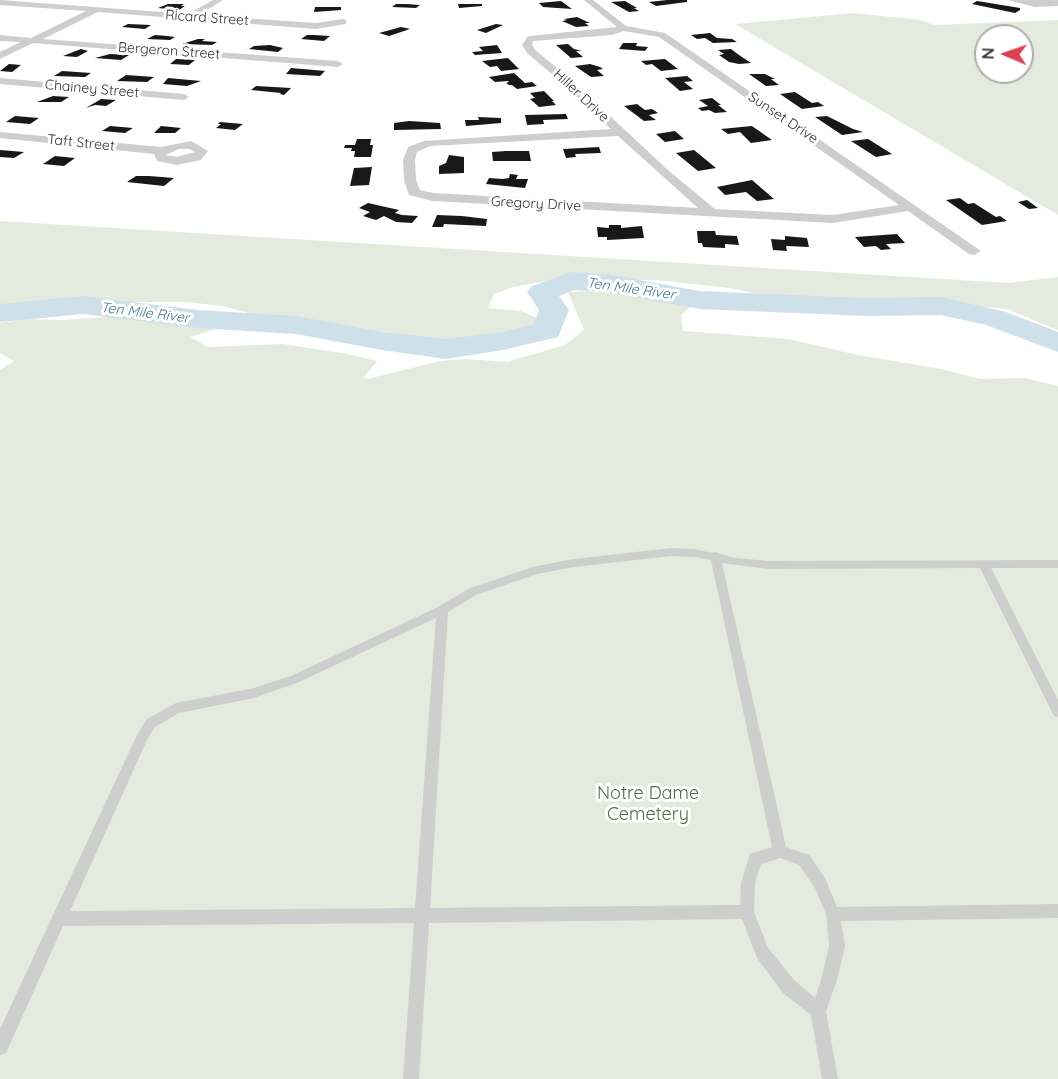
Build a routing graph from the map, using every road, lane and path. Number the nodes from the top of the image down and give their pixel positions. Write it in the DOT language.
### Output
graph roads {
  1 [pos="116,0"];
  2 [pos="219,0"];
  3 [pos="588,0"];
  4 [pos="1012,0"];
  5 [pos="0,2"];
  6 [pos="1058,3"];
  7 [pos="97,9"];
  8 [pos="190,16"];
  9 [pos="343,22"];
  10 [pos="623,28"];
  11 [pos="0,38"];
  12 [pos="32,41"];
  13 [pos="0,57"];
  14 [pos="338,64"];
  15 [pos="0,81"];
  16 [pos="184,98"];
  17 [pos="620,132"];
  18 [pos="0,135"];
  19 [pos="162,151"];
  20 [pos="911,207"];
  21 [pos="712,213"];
  22 [pos="974,251"];
  23 [pos="715,556"];
  24 [pos="1058,564"];
  25 [pos="984,565"];
  26 [pos="442,610"];
  27 [pos="1058,712"];
  28 [pos="780,851"];
  29 [pos="1058,911"];
  30 [pos="747,912"];
  31 [pos="833,914"];
  32 [pos="424,915"];
  33 [pos="58,919"];
  34 [pos="818,1011"];
  35 [pos="0,1047"];
  36 [pos="411,1079"];
  37 [pos="830,1079"];
  1 -- 7 [label="street"];
  2 -- 8 [label="street"];
  3 -- 10 [label="street, Sunset Drive"];
  4 -- 6 [label="street"];
  5 -- 7 [label="street, Ricard Street"];
  7 -- 8 [label="street, Ricard Street"];
  7 -- 12 [label="street"];
  8 -- 9 [label="street, Ricard Street"];
  10 -- 17 [label="street, Hiller Drive"];
  10 -- 20 [label="street, Sunset Drive"];
  11 -- 12 [label="street, Bergeron Street"];
  12 -- 13 [label="street"];
  12 -- 14 [label="street, Bergeron Street"];
  15 -- 16 [label="street, Chainey Street"];
  17 -- 21 [label="street, Hiller Drive"];
  17 -- 21 [label="street, Gregory Drive"];
  18 -- 19 [label="street, Taft Street"];
  20 -- 21 [label="street, Gregory Drive"];
  20 -- 22 [label="street, Sunset Drive"];
  23 -- 25 [label="lane"];
  23 -- 26 [label="lane"];
  23 -- 28 [label="lane"];
  24 -- 25 [label="lane"];
  25 -- 27 [label="lane"];
  26 -- 32 [label="lane"];
  26 -- 33 [label="lane"];
  28 -- 30 [label="lane"];
  28 -- 31 [label="lane"];
  29 -- 31 [label="lane"];
  30 -- 32 [label="lane"];
  30 -- 34 [label="lane"];
  31 -- 34 [label="lane"];
  32 -- 33 [label="lane"];
  32 -- 36 [label="lane"];
  33 -- 35 [label="lane"];
  34 -- 37 [label="lane"];
}
